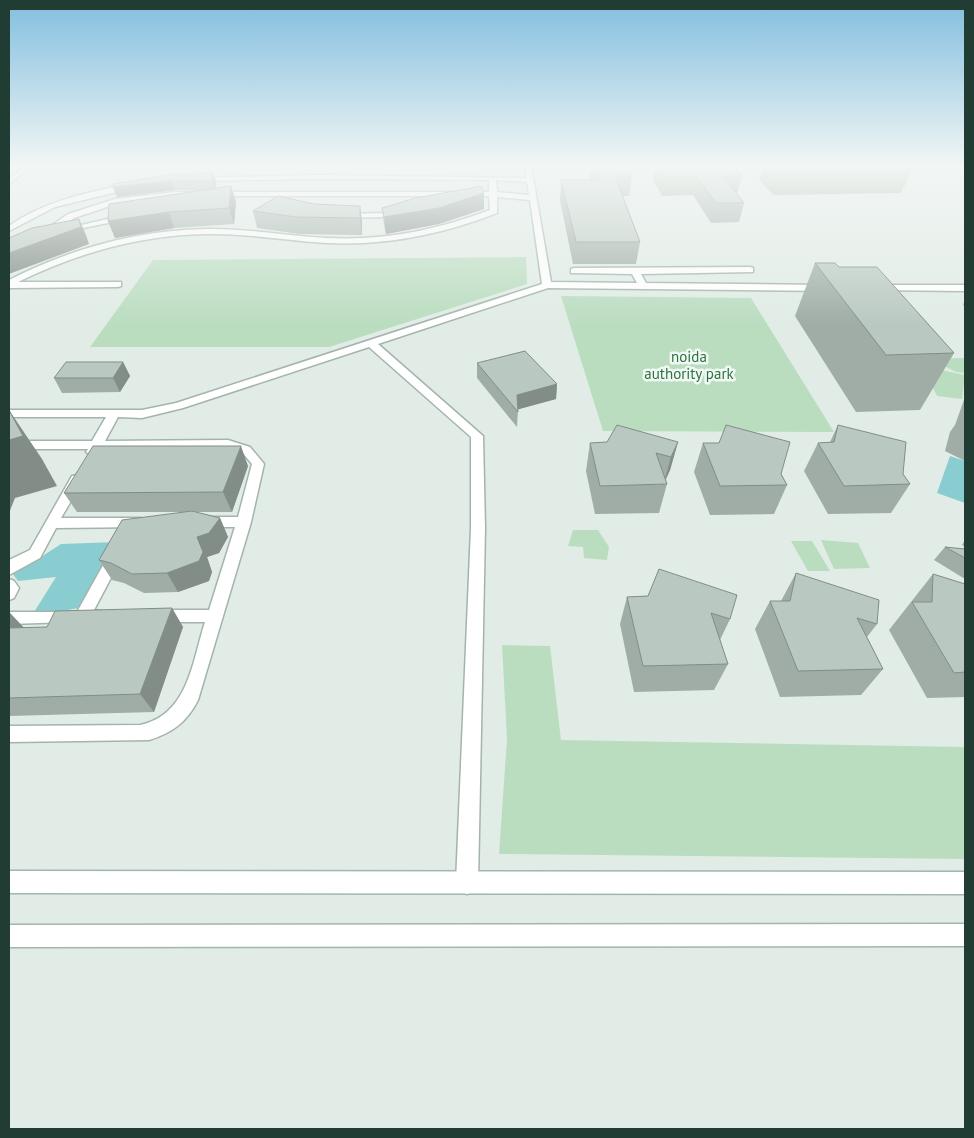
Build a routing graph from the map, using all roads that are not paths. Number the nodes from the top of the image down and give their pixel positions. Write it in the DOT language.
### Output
graph roads {
  1 [pos="24,219"];
  2 [pos="67,219"];
  3 [pos="106,219"];
  4 [pos="474,219"];
  5 [pos="537,219"];
  6 [pos="9,229"];
  7 [pos="45,234"];
  8 [pos="9,246"];
  9 [pos="750,270"];
  10 [pos="574,271"];
  11 [pos="635,271"];
  12 [pos="125,275"];
  13 [pos="22,276"];
  14 [pos="9,284"];
  15 [pos="118,284"];
  16 [pos="547,285"];
  17 [pos="643,286"];
  18 [pos="838,288"];
  19 [pos="867,288"];
  20 [pos="965,288"];
  21 [pos="372,344"];
  22 [pos="9,413"];
  23 [pos="113,415"];
  24 [pos="96,445"];
  25 [pos="9,446"];
  26 [pos="189,522"];
  27 [pos="244,522"];
  28 [pos="133,523"];
  29 [pos="151,523"];
  30 [pos="52,524"];
  31 [pos="9,569"];
  32 [pos="9,585"];
  33 [pos="9,594"];
  34 [pos="83,616"];
  35 [pos="112,616"];
  36 [pos="140,616"];
  37 [pos="215,616"];
  38 [pos="9,618"];
  39 [pos="9,734"];
  40 [pos="9,882"];
  41 [pos="467,883"];
  42 [pos="965,884"];
  43 [pos="965,935"];
  44 [pos="9,936"];
  1 -- 6 [label="street"];
  2 -- 7 [label="street"];
  3 -- 7 [label="street"];
  4 -- 13 [label="street"];
  5 -- 16 [label="street"];
  7 -- 8 [label="street"];
  9 -- 11 [label="street"];
  10 -- 11 [label="street"];
  11 -- 17 [label="street"];
  12 -- 13 [label="street"];
  13 -- 14 [label="street"];
  14 -- 15 [label="street"];
  16 -- 17 [label="street"];
  16 -- 21 [label="street"];
  17 -- 18 [label="street"];
  19 -- 20 [label="street"];
  21 -- 23 [label="street"];
  21 -- 41 [label="street"];
  22 -- 23 [label="street"];
  23 -- 24 [label="street"];
  24 -- 25 [label="street"];
  24 -- 27 [label="street"];
  24 -- 30 [label="street"];
  26 -- 27 [label="street"];
  27 -- 37 [label="street"];
  28 -- 29 [label="street"];
  28 -- 30 [label="street"];
  28 -- 34 [label="street"];
  30 -- 31 [label="street"];
  32 -- 33 [label="street"];
  34 -- 35 [label="street"];
  34 -- 38 [label="street"];
  36 -- 37 [label="street"];
  37 -- 39 [label="street"];
  40 -- 41 [label="street"];
  41 -- 42 [label="street"];
  43 -- 44 [label="street"];
}
